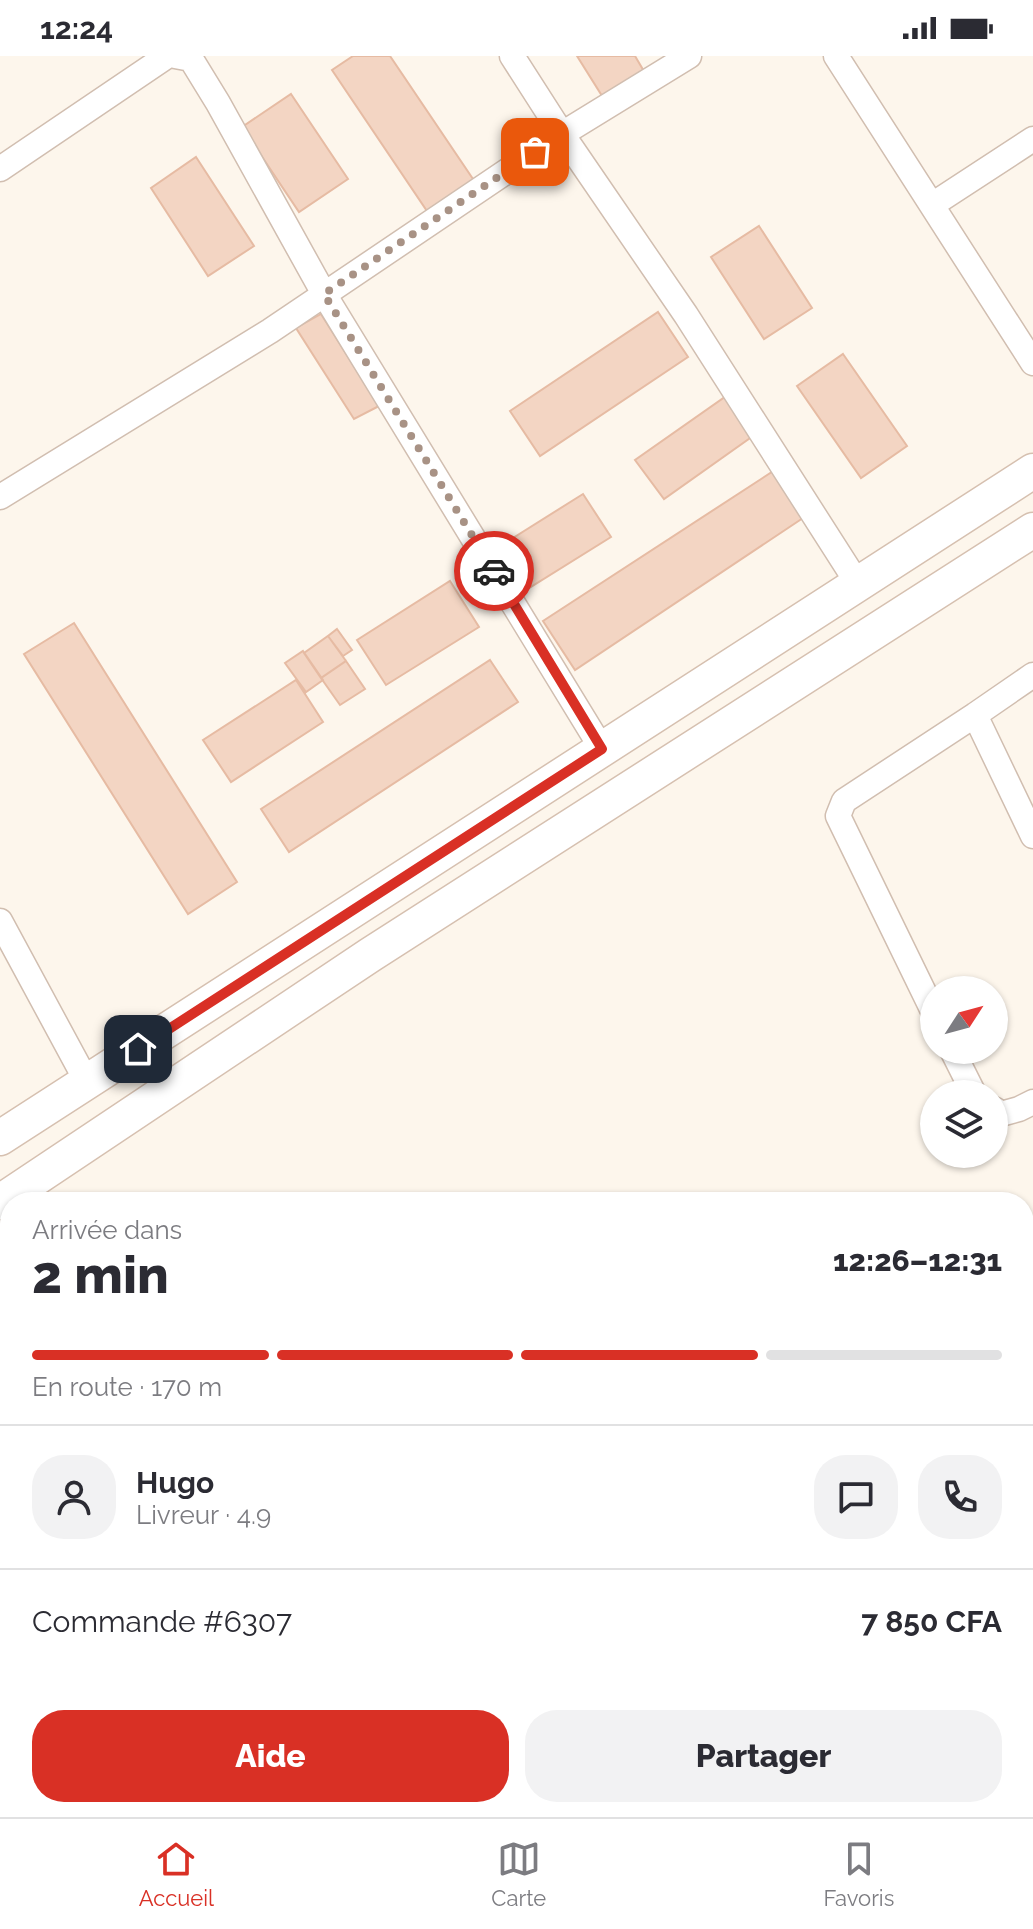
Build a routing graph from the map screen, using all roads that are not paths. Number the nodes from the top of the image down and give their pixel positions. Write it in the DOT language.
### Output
graph roads {
  1 [pos="167,56"];
  2 [pos="175,56"];
  3 [pos="512,56"];
  4 [pos="689,56"];
  5 [pos="836,56"];
  6 [pos="562,134"];
  7 [pos="1033,139"];
  8 [pos="0,169"];
  9 [pos="932,205"];
  10 [pos="324,294"];
  11 [pos="1033,363"];
  12 [pos="1033,471"];
  13 [pos="0,497"];
  14 [pos="1033,530"];
  15 [pos="858,584"];
  16 [pos="1033,675"];
  17 [pos="975,715"];
  18 [pos="602,749"];
  19 [pos="1033,836"];
  20 [pos="0,921"];
  21 [pos="920,984"];
  22 [pos="87,1082"];
  23 [pos="1033,1102"];
  24 [pos="1008,1112"];
  25 [pos="0,1138"];
  26 [pos="15,1192"];
  1 -- 8 [label="street"];
  2 -- 10 [label="street"];
  3 -- 6 [label="street"];
  4 -- 6 [label="street"];
  5 -- 9 [label="street"];
  6 -- 10 [label="street"];
  6 -- 15 [label="street"];
  7 -- 9 [label="street"];
  9 -- 11 [label="street"];
  10 -- 13 [label="street"];
  10 -- 18 [label="street"];
  12 -- 15 [label="street"];
  14 -- 26 [label="street"];
  15 -- 18 [label="street"];
  16 -- 17 [label="street"];
  17 -- 19 [label="street"];
  17 -- 21 [label="street"];
  18 -- 22 [label="street"];
  20 -- 22 [label="street"];
  22 -- 25 [label="street"];
  23 -- 24 [label="street"];
}
